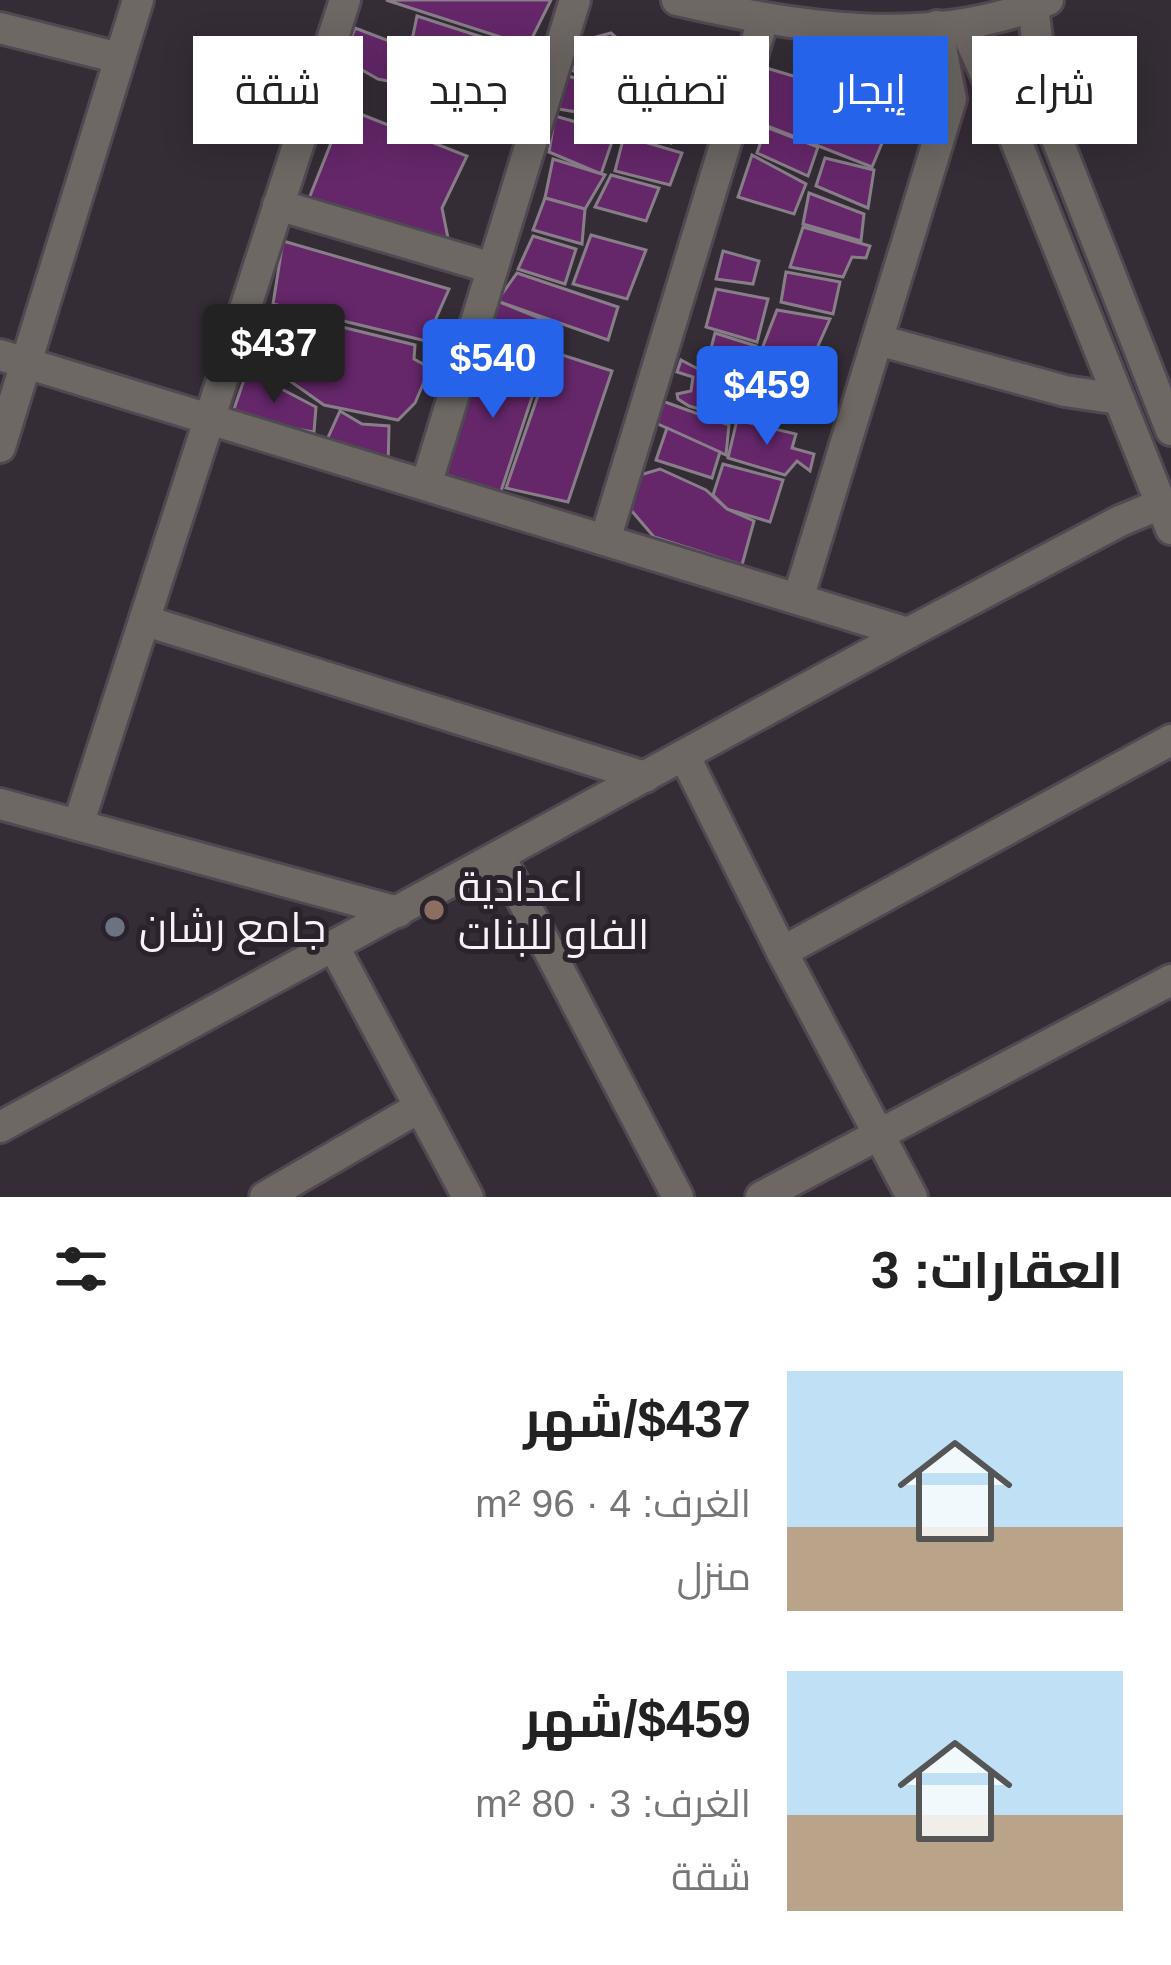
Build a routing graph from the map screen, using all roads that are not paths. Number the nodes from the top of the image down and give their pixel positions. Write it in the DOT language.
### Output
graph roads {
  1 [pos="138,0"];
  2 [pos="345,0"];
  3 [pos="575,0"];
  4 [pos="676,0"];
  5 [pos="1041,3"];
  6 [pos="763,20"];
  7 [pos="950,25"];
  8 [pos="0,28"];
  9 [pos="119,58"];
  10 [pos="278,205"];
  11 [pos="493,268"];
  12 [pos="878,340"];
  13 [pos="13,359"];
  14 [pos="1119,399"];
  15 [pos="208,419"];
  16 [pos="1171,430"];
  17 [pos="0,447"];
  18 [pos="426,485"];
  19 [pos="1166,516"];
  20 [pos="604,540"];
  21 [pos="798,599"];
  22 [pos="146,621"];
  23 [pos="908,633"];
  24 [pos="1171,740"];
  25 [pos="684,755"];
  26 [pos="644,777"];
  27 [pos="0,804"];
  28 [pos="78,825"];
  29 [pos="500,857"];
  30 [pos="398,913"];
  31 [pos="334,947"];
  32 [pos="782,952"];
  33 [pos="1171,980"];
  34 [pos="420,1107"];
  35 [pos="0,1126"];
  36 [pos="879,1134"];
  37 [pos="265,1197"];
  38 [pos="468,1197"];
  39 [pos="678,1197"];
  40 [pos="761,1197"];
  41 [pos="912,1197"];
  1 -- 9 [label="street"];
  2 -- 10 [label="street"];
  3 -- 11 [label="street"];
  4 -- 6 [label="street"];
  5 -- 7 [label="street"];
  5 -- 16 [label="street"];
  6 -- 7 [label="street"];
  6 -- 20 [label="street"];
  7 -- 12 [label="street"];
  7 -- 14 [label="street"];
  8 -- 9 [label="street"];
  9 -- 13 [label="street"];
  10 -- 11 [label="street"];
  10 -- 15 [label="street"];
  11 -- 18 [label="street"];
  12 -- 14 [label="street"];
  12 -- 21 [label="street"];
  13 -- 15 [label="street"];
  13 -- 17 [label="street"];
  14 -- 19 [label="street"];
  15 -- 18 [label="street"];
  15 -- 22 [label="street"];
  18 -- 20 [label="street"];
  19 -- 23 [label="street"];
  20 -- 21 [label="street"];
  21 -- 23 [label="street"];
  22 -- 26 [label="street"];
  22 -- 28 [label="street"];
  23 -- 25 [label="street"];
  24 -- 32 [label="street"];
  25 -- 26 [label="street"];
  25 -- 32 [label="street"];
  26 -- 29 [label="street"];
  27 -- 28 [label="street"];
  28 -- 30 [label="street"];
  29 -- 30 [label="street"];
  29 -- 39 [label="street"];
  30 -- 31 [label="street"];
  31 -- 34 [label="street"];
  31 -- 35 [label="street"];
  32 -- 36 [label="street"];
  33 -- 36 [label="street"];
  34 -- 37 [label="street"];
  34 -- 38 [label="street"];
  36 -- 40 [label="street"];
  36 -- 41 [label="street"];
}
